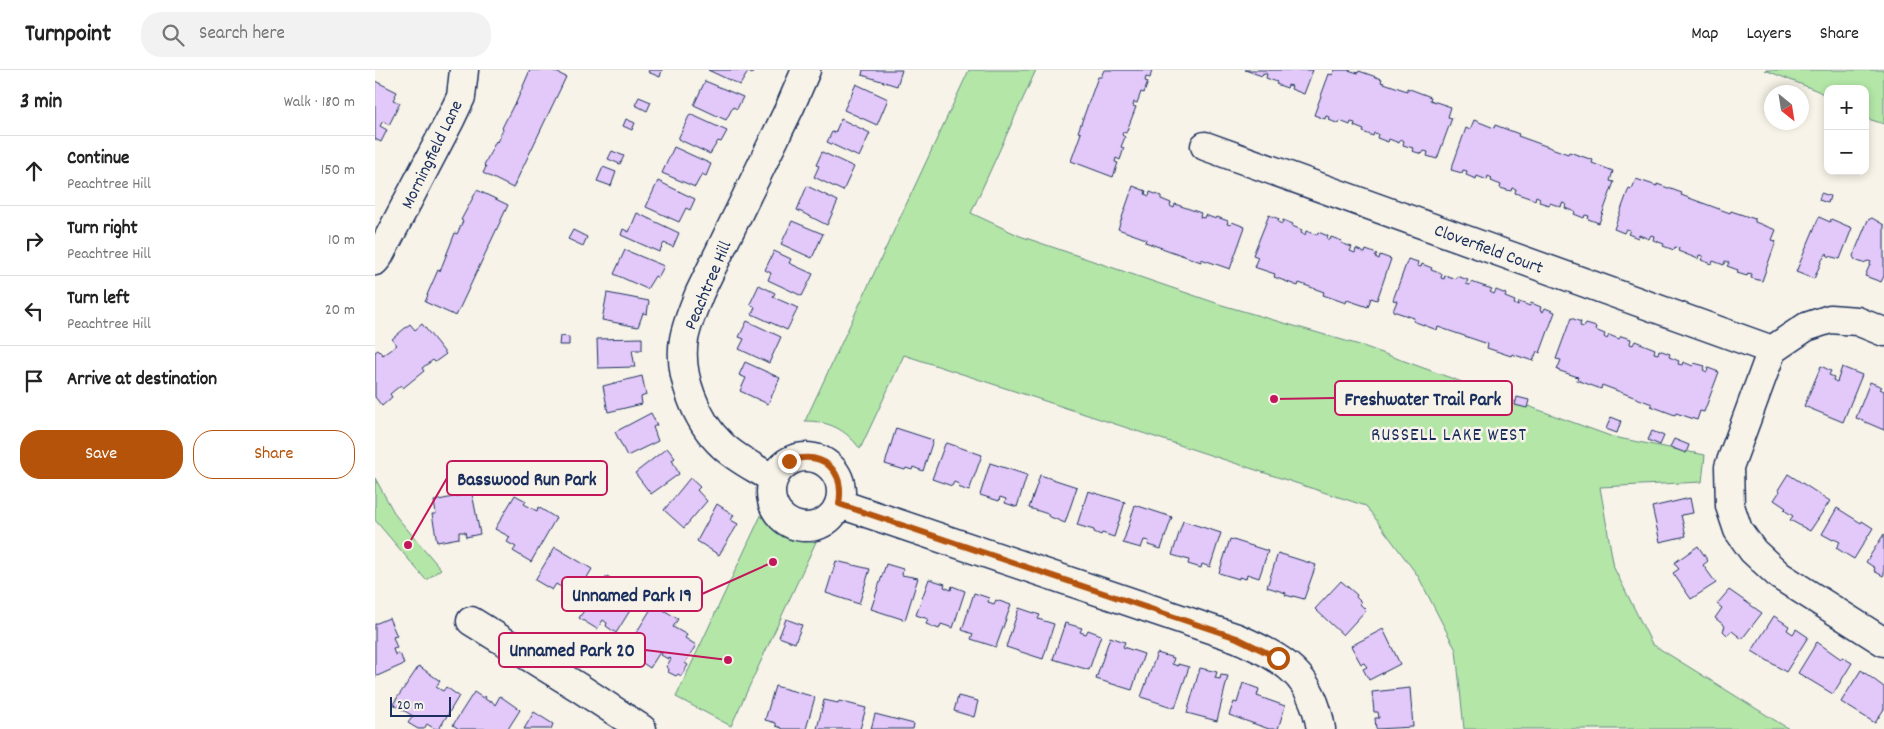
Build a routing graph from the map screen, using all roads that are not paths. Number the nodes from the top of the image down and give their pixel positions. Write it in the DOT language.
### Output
graph roads {
  1 [pos="464,70"];
  2 [pos="806,70"];
  3 [pos="1205,146"];
  4 [pos="375,261"];
  5 [pos="1884,332"];
  6 [pos="1772,350"];
  7 [pos="773,479"];
  8 [pos="839,504"];
  9 [pos="471,621"];
  10 [pos="1884,642"];
  11 [pos="643,729"];
  12 [pos="1321,729"];
  1 -- 4 [label="street, Morningfield Lane"];
  2 -- 7 [label="street, Peachtree Hill"];
  3 -- 6 [label="street, Cloverfield Court"];
  5 -- 6 [label="street"];
  6 -- 10 [label="street"];
  7 -- 8 [label="street"];
  7 -- 8 [label="street"];
  8 -- 12 [label="street"];
  9 -- 11 [label="street"];
}
